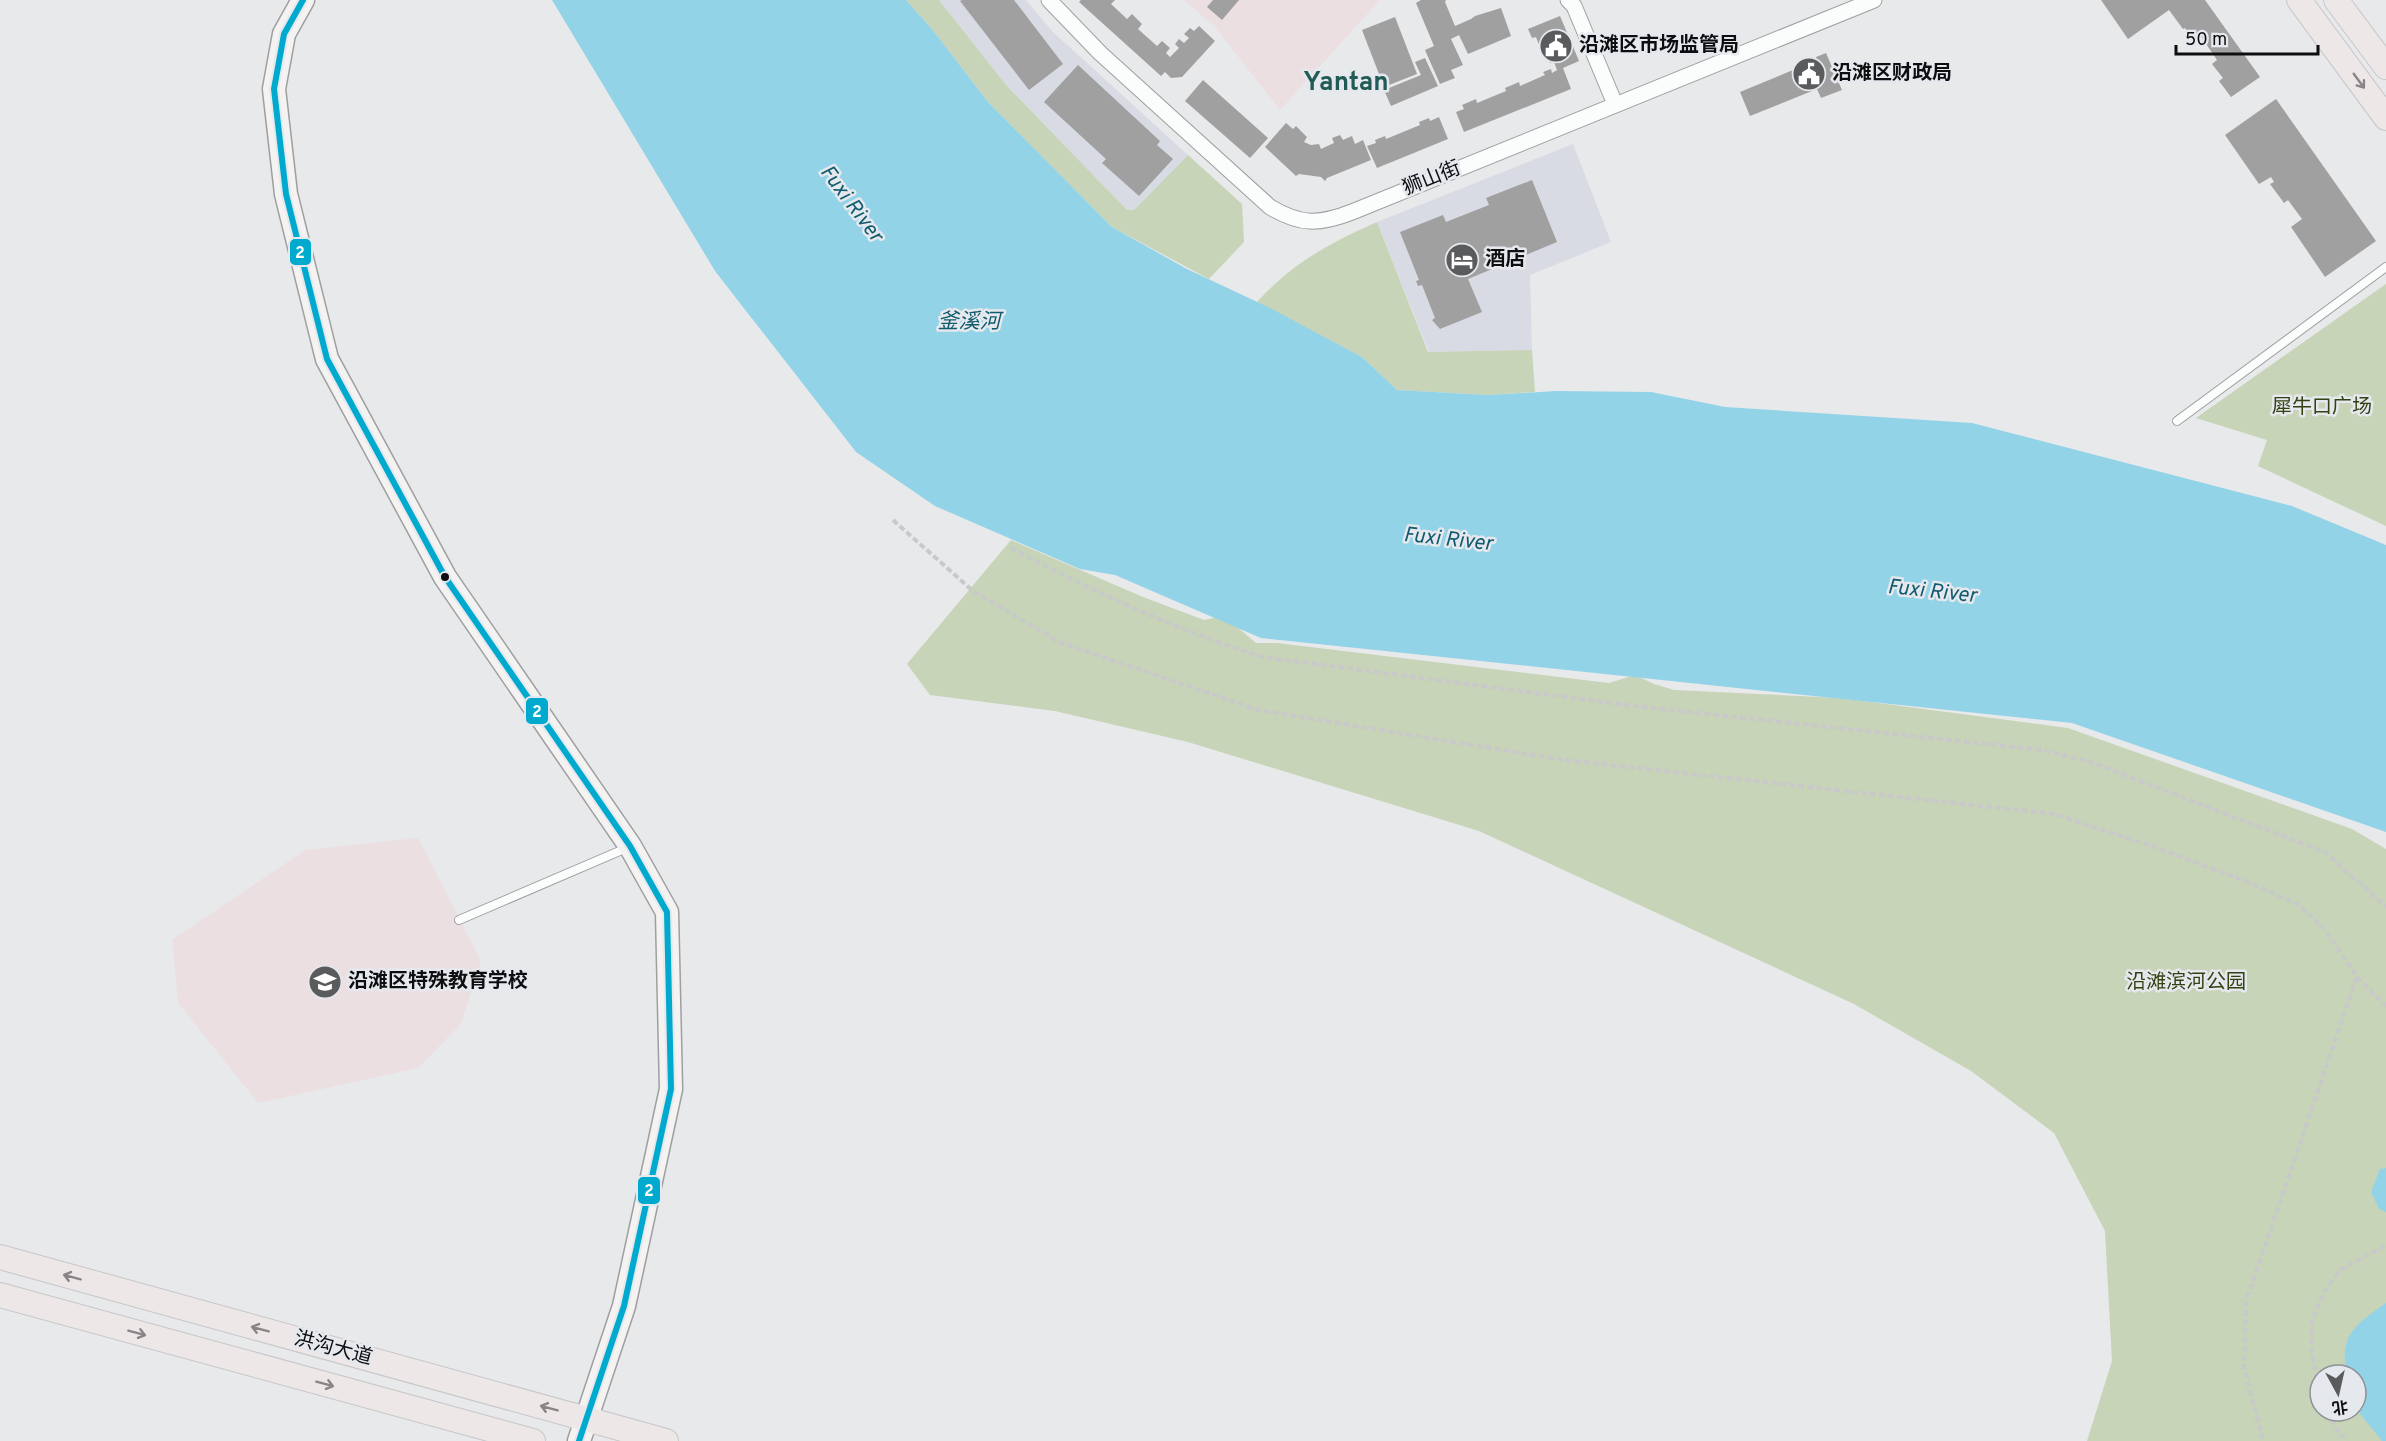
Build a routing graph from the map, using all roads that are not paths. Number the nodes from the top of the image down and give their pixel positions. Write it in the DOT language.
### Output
graph roads {
  1 [pos="303,0"];
  2 [pos="1049,0"];
  3 [pos="1568,0"];
  4 [pos="1874,0"];
  5 [pos="2299,0"];
  6 [pos="2336,0"];
  7 [pos="2386,67"];
  8 [pos="1615,104"];
  9 [pos="2386,118"];
  10 [pos="2386,267"];
  11 [pos="2177,421"];
  12 [pos="630,846"];
  13 [pos="459,920"];
  14 [pos="0,1257"];
  15 [pos="0,1295"];
  16 [pos="587,1419"];
  17 [pos="533,1441"];
  18 [pos="579,1441"];
  19 [pos="666,1441"];
  1 -- 12 [label="main road"];
  2 -- 8 [label="street, 狮山街"];
  3 -- 8 [label="street"];
  4 -- 8 [label="street, 狮山街"];
  5 -- 9 [label="main road, one-way"];
  6 -- 7 [label="main road"];
  10 -- 11 [label="lane"];
  12 -- 13 [label="lane"];
  12 -- 16 [label="main road"];
  16 -- 14 [label="main road, 洪沟大道, one-way"];
  15 -- 17 [label="main road, 洪沟大道, one-way"];
  16 -- 18 [label="main road"];
  16 -- 19 [label="main road, 洪沟大道"];
}
